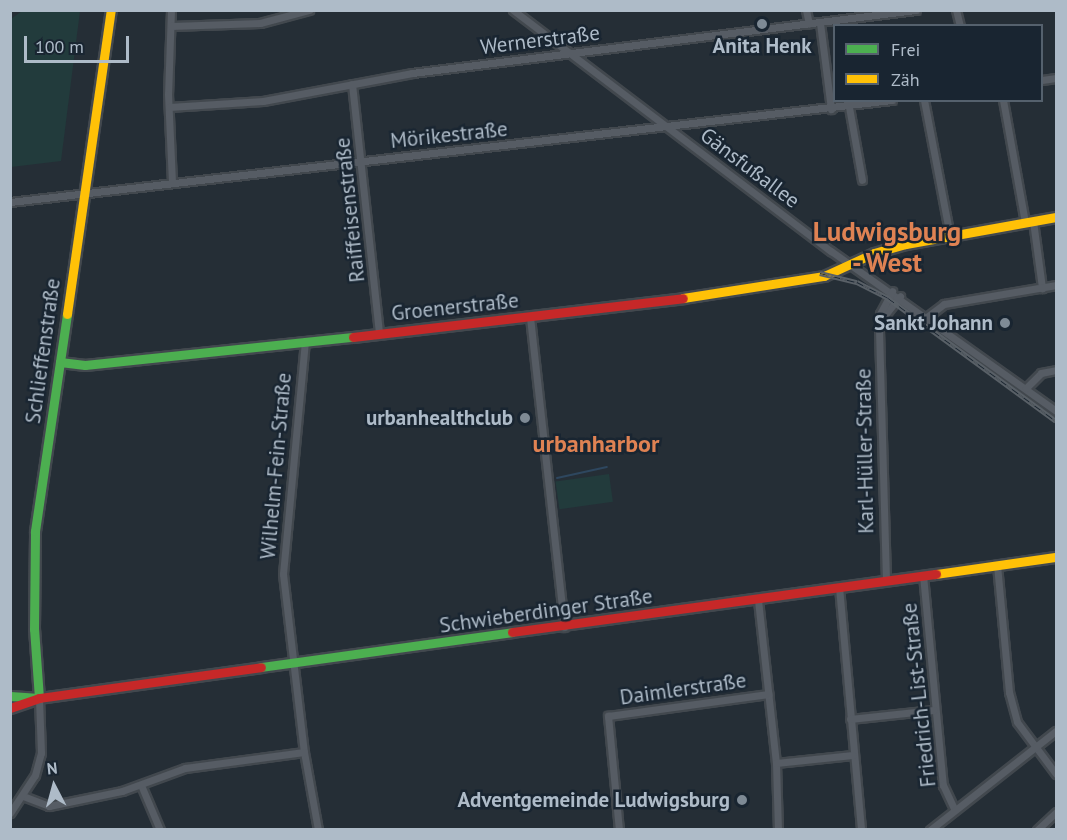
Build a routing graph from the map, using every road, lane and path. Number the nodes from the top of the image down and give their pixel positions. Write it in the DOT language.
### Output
graph roads {
  1 [pos="111,10"];
  2 [pos="171,10"];
  3 [pos="309,10"];
  4 [pos="513,10"];
  5 [pos="806,10"];
  6 [pos="916,10"];
  7 [pos="886,13"];
  8 [pos="820,23"];
  9 [pos="809,24"];
  10 [pos="171,26"];
  11 [pos="570,52"];
  12 [pos="352,84"];
  13 [pos="878,102"];
  14 [pos="924,102"];
  15 [pos="1003,102"];
  16 [pos="849,106"];
  17 [pos="169,107"];
  18 [pos="831,109"];
  19 [pos="670,129"];
  20 [pos="362,161"];
  21 [pos="862,180"];
  22 [pos="172,182"];
  23 [pos="83,191"];
  24 [pos="10,202"];
  25 [pos="1056,216"];
  26 [pos="1029,221"];
  27 [pos="950,236"];
  28 [pos="851,264"];
  29 [pos="1056,285"];
  30 [pos="1042,288"];
  31 [pos="892,291"];
  32 [pos="900,296"];
  33 [pos="927,316"];
  34 [pos="530,317"];
  35 [pos="880,321"];
  36 [pos="379,333"];
  37 [pos="305,341"];
  38 [pos="60,362"];
  39 [pos="1056,370"];
  40 [pos="1026,388"];
  41 [pos="1056,411"];
  42 [pos="1056,557"];
  43 [pos="997,565"];
  44 [pos="923,575"];
  45 [pos="886,580"];
  46 [pos="839,587"];
  47 [pos="758,600"];
  48 [pos="564,627"];
  49 [pos="293,665"];
  50 [pos="768,694"];
  51 [pos="10,696"];
  52 [pos="39,698"];
  53 [pos="10,708"];
  54 [pos="934,710"];
  55 [pos="850,719"];
  56 [pos="1056,730"];
  57 [pos="1034,747"];
  58 [pos="304,752"];
  59 [pos="853,755"];
  60 [pos="776,763"];
  61 [pos="1056,774"];
  62 [pos="141,785"];
  63 [pos="23,796"];
  64 [pos="954,809"];
  65 [pos="1056,812"];
  66 [pos="10,813"];
  67 [pos="778,829"];
  68 [pos="160,830"];
  69 [pos="318,830"];
  70 [pos="619,830"];
  71 [pos="769,830"];
  72 [pos="861,830"];
  73 [pos="930,830"];
  74 [pos="1037,830"];
  1 -- 23 [label="street, Schlieffenstraße"];
  2 -- 10 [label="street"];
  3 -- 10 [label="street"];
  4 -- 11 [label="street, Gänsfußallee"];
  5 -- 9 [label="street"];
  6 -- 7 [label="street, Wernerstraße"];
  7 -- 8 [label="street, Wernerstraße"];
  8 -- 9 [label="street, Wernerstraße"];
  8 -- 18 [label="street"];
  9 -- 11 [label="street, Wernerstraße"];
  10 -- 17 [label="street"];
  11 -- 12 [label="street, Wernerstraße"];
  11 -- 19 [label="street, Gänsfußallee"];
  12 -- 17 [label="street, Wernerstraße"];
  12 -- 20 [label="street, Raiffeisenstraße"];
  13 -- 16 [label="street, Mörikestraße"];
  14 -- 27 [label="street"];
  15 -- 26 [label="street"];
  16 -- 18 [label="street, Mörikestraße"];
  16 -- 21 [label="street"];
  17 -- 22 [label="street"];
  18 -- 19 [label="street, Mörikestraße"];
  19 -- 20 [label="street, Mörikestraße"];
  19 -- 28 [label="street, Gänsfußallee"];
  20 -- 22 [label="street, Mörikestraße"];
  20 -- 36 [label="street, Raiffeisenstraße"];
  22 -- 23 [label="street, Mörikestraße"];
  23 -- 24 [label="street, Mörikestraße"];
  23 -- 38 [label="street, Schlieffenstraße"];
  25 -- 26 [label="street, Groenerstraße"];
  26 -- 27 [label="street, Groenerstraße"];
  26 -- 30 [label="street"];
  27 -- 28 [label="street, Groenerstraße"];
  28 -- 31 [label="street, Gänsfußallee"];
  28 -- 34 [label="street, Groenerstraße"];
  29 -- 30 [label="street"];
  30 -- 33 [label="street"];
  31 -- 32 [label="street, Gänsfußallee"];
  31 -- 35 [label="street, Karl-Hüller-Straße"];
  32 -- 33 [label="street, Gänsfußallee"];
  32 -- 35 [label="street"];
  33 -- 40 [label="street, Gänsfußallee"];
  34 -- 36 [label="street, Groenerstraße"];
  34 -- 48 [label="street"];
  35 -- 45 [label="street, Karl-Hüller-Straße"];
  36 -- 37 [label="street, Groenerstraße"];
  37 -- 38 [label="street, Groenerstraße"];
  37 -- 49 [label="street, Wilhelm-Fein-Straße"];
  38 -- 52 [label="street, Schlieffenstraße"];
  39 -- 40 [label="street"];
  40 -- 41 [label="street, Gänsfußallee"];
  42 -- 43 [label="street, Schwieberdinger Straße"];
  43 -- 44 [label="street, Schwieberdinger Straße"];
  43 -- 57 [label="street"];
  44 -- 45 [label="street, Schwieberdinger Straße"];
  44 -- 54 [label="street, Friedrich-List-Straße"];
  45 -- 46 [label="street, Schwieberdinger Straße"];
  46 -- 47 [label="street, Schwieberdinger Straße"];
  46 -- 55 [label="street"];
  47 -- 48 [label="street, Schwieberdinger Straße"];
  47 -- 50 [label="street"];
  48 -- 49 [label="street, Schwieberdinger Straße"];
  49 -- 52 [label="street, Schwieberdinger Straße"];
  49 -- 58 [label="street, Wilhelm-Fein-Straße"];
  50 -- 60 [label="street"];
  50 -- 70 [label="street, Daimlerstraße"];
  51 -- 52 [label="street, Schwieberdinger Straße"];
  52 -- 53 [label="street, Schwieberdinger Straße"];
  52 -- 63 [label="street"];
  54 -- 55 [label="street"];
  54 -- 64 [label="street, Friedrich-List-Straße"];
  55 -- 59 [label="street"];
  56 -- 57 [label="street"];
  57 -- 61 [label="street"];
  57 -- 64 [label="street"];
  58 -- 62 [label="street"];
  58 -- 69 [label="street, Wilhelm-Fein-Straße"];
  59 -- 60 [label="street"];
  59 -- 72 [label="street"];
  60 -- 67 [label="street"];
  62 -- 63 [label="street"];
  62 -- 68 [label="street"];
  63 -- 66 [label="street"];
  64 -- 73 [label="street"];
  65 -- 74 [label="street"];
  67 -- 71 [label="street"];
}
